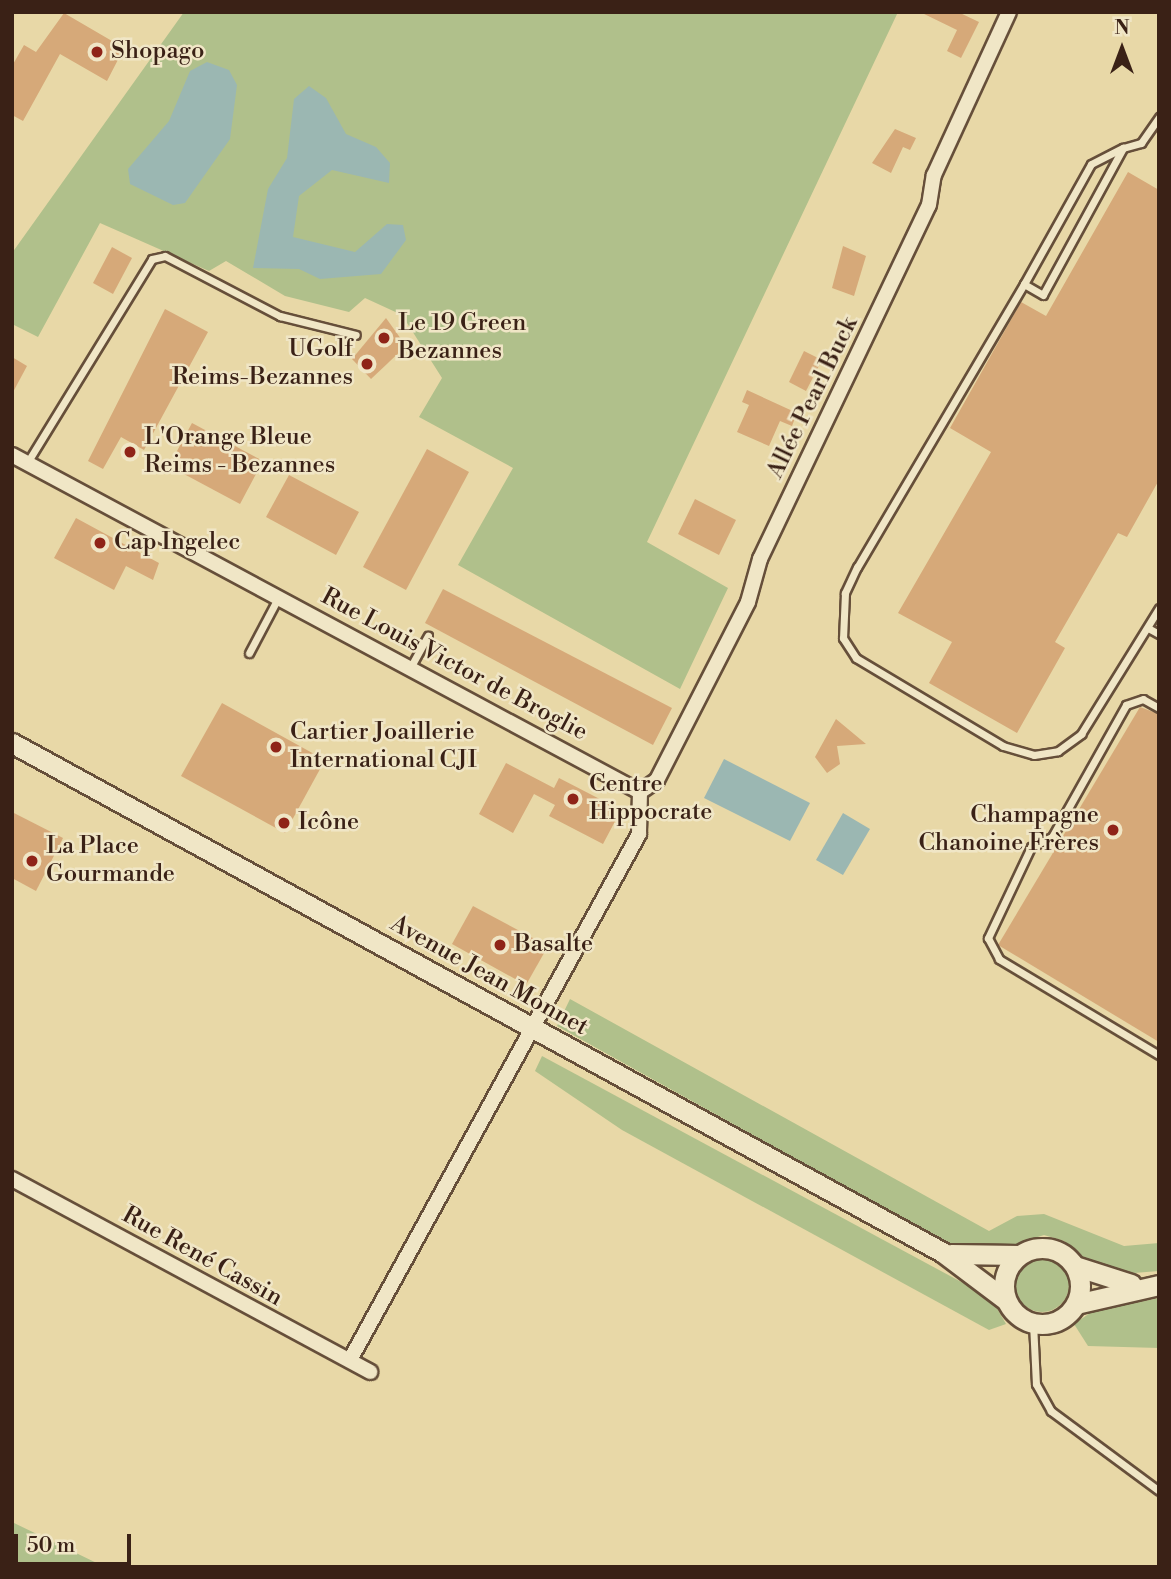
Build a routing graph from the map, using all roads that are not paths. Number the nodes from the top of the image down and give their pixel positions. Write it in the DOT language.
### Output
graph roads {
  1 [pos="1009,12"];
  2 [pos="1159,117"];
  3 [pos="1124,148"];
  4 [pos="1024,284"];
  5 [pos="356,335"];
  6 [pos="12,455"];
  7 [pos="27,463"];
  8 [pos="278,597"];
  9 [pos="1159,608"];
  10 [pos="1148,628"];
  11 [pos="1159,634"];
  12 [pos="428,636"];
  13 [pos="249,653"];
  14 [pos="410,668"];
  15 [pos="1159,708"];
  16 [pos="12,743"];
  17 [pos="640,792"];
  18 [pos="533,1028"];
  19 [pos="1159,1055"];
  20 [pos="12,1179"];
  21 [pos="942,1252"];
  22 [pos="1019,1255"];
  23 [pos="1075,1266"];
  24 [pos="1159,1285"];
  25 [pos="1139,1286"];
  26 [pos="1006,1300"];
  27 [pos="1076,1304"];
  28 [pos="1033,1323"];
  29 [pos="350,1360"];
  30 [pos="370,1372"];
  31 [pos="1159,1490"];
  1 -- 17 [label="street, Allée Pearl Buck"];
  2 -- 3 [label="lane"];
  3 -- 4 [label="lane"];
  3 -- 4 [label="lane"];
  4 -- 10 [label="lane"];
  5 -- 7 [label="lane"];
  6 -- 7 [label="street, Rue Louis Victor de Broglie"];
  7 -- 8 [label="street, Rue Louis Victor de Broglie"];
  8 -- 13 [label="lane"];
  8 -- 14 [label="street, Rue Louis Victor de Broglie"];
  9 -- 10 [label="lane"];
  10 -- 11 [label="lane"];
  12 -- 14 [label="lane"];
  14 -- 17 [label="street, Rue Louis Victor de Broglie"];
  15 -- 19 [label="lane"];
  16 -- 18 [label="street, Avenue Jean Monnet"];
  17 -- 18 [label="street"];
  18 -- 21 [label="street, Avenue Jean Monnet"];
  18 -- 29 [label="street"];
  20 -- 29 [label="street, Rue René Cassin"];
  21 -- 22 [label="street, Avenue Jean Monnet"];
  21 -- 26 [label="street, Avenue Jean Monnet"];
  22 -- 23 [label="street"];
  22 -- 26 [label="street"];
  23 -- 25 [label="street"];
  23 -- 27 [label="street"];
  24 -- 25 [label="street"];
  25 -- 27 [label="street"];
  26 -- 28 [label="street"];
  27 -- 28 [label="street"];
  28 -- 31 [label="lane"];
  29 -- 30 [label="street, Rue René Cassin"];
}
